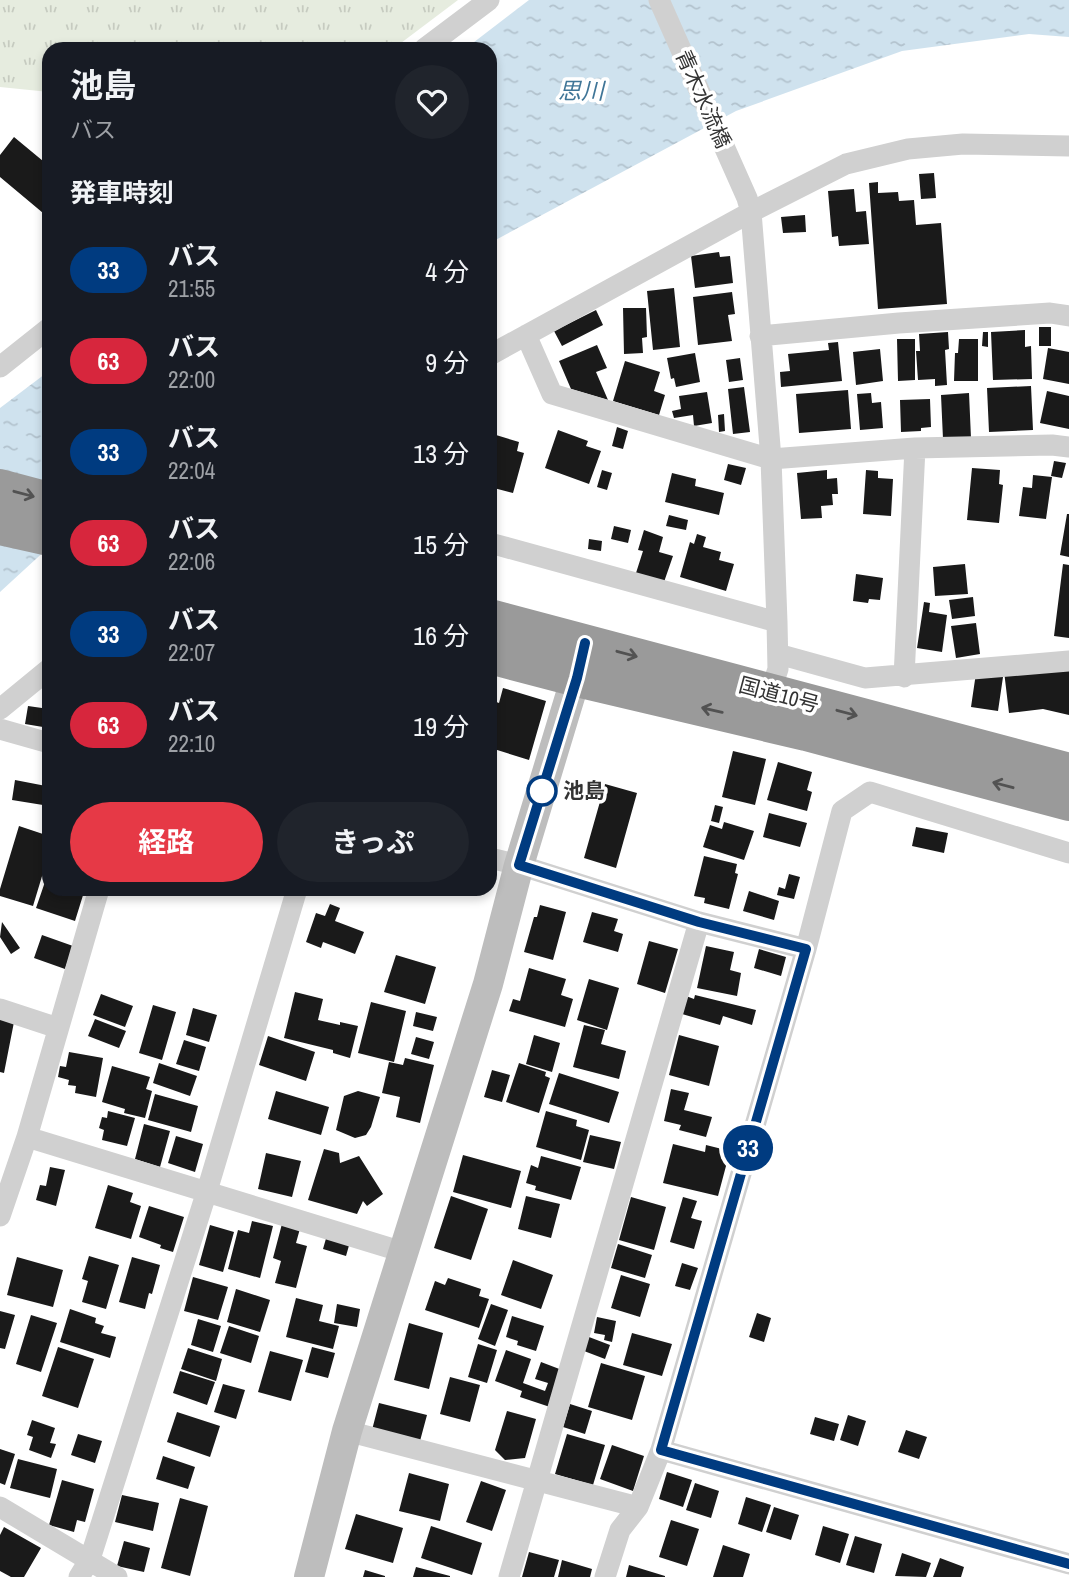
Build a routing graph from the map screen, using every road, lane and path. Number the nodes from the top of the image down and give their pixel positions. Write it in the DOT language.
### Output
graph roads {
  1 [pos="489,0"];
  2 [pos="659,0"];
  3 [pos="433,42"];
  4 [pos="1069,146"];
  5 [pos="749,205"];
  6 [pos="1069,316"];
  7 [pos="42,334"];
  8 [pos="526,335"];
  9 [pos="760,336"];
  10 [pos="497,351"];
  11 [pos="0,367"];
  12 [pos="1069,447"];
  13 [pos="915,448"];
  14 [pos="771,459"];
  15 [pos="0,488"];
  16 [pos="42,499"];
  17 [pos="0,526"];
  18 [pos="42,535"];
  19 [pos="497,545"];
  20 [pos="497,621"];
  21 [pos="777,622"];
  22 [pos="778,654"];
  23 [pos="497,655"];
  24 [pos="581,661"];
  25 [pos="1069,662"];
  26 [pos="42,675"];
  27 [pos="904,677"];
  28 [pos="766,707"];
  29 [pos="0,709"];
  30 [pos="0,729"];
  31 [pos="42,741"];
  32 [pos="1069,772"];
  33 [pos="1069,802"];
  34 [pos="1069,853"];
  35 [pos="497,860"];
  36 [pos="519,865"];
  37 [pos="97,896"];
  38 [pos="296,896"];
  39 [pos="699,922"];
  40 [pos="806,949"];
  41 [pos="0,1009"];
  42 [pos="58,1028"];
  43 [pos="27,1137"];
  44 [pos="208,1191"];
  45 [pos="0,1216"];
  46 [pos="403,1252"];
  47 [pos="347,1431"];
  48 [pos="661,1450"];
  49 [pos="538,1480"];
  50 [pos="0,1507"];
  51 [pos="638,1507"];
  52 [pos="1069,1564"];
  53 [pos="84,1568"];
  54 [pos="117,1577"];
  55 [pos="309,1577"];
  56 [pos="509,1577"];
  57 [pos="605,1577"];
  1 -- 3 [label="street"];
  2 -- 5 [label="street, 青木水流橋"];
  4 -- 5 [label="street"];
  5 -- 8 [label="street"];
  5 -- 9 [label="street, 青木水流橋"];
  6 -- 9 [label="street"];
  7 -- 11 [label="street"];
  8 -- 10 [label="street"];
  8 -- 14 [label="street"];
  9 -- 14 [label="street, 青木水流橋"];
  12 -- 13 [label="street"];
  13 -- 14 [label="street"];
  13 -- 27 [label="street"];
  14 -- 21 [label="street, 青木水流橋"];
  15 -- 16 [label="highway, one-way"];
  17 -- 18 [label="highway"];
  19 -- 21 [label="street"];
  20 -- 24 [label="highway, 国道10号"];
  21 -- 22 [label="street, 青木水流橋"];
  22 -- 27 [label="street"];
  22 -- 28 [label="street, 青木水流橋"];
  23 -- 24 [label="highway, 国道10号"];
  24 -- 28 [label="highway, 国道10号"];
  24 -- 36 [label="street"];
  25 -- 27 [label="street"];
  26 -- 29 [label="street"];
  28 -- 32 [label="highway, 国道10号, one-way"];
  33 -- 28 [label="highway, 国道10号, one-way"];
  30 -- 31 [label="street"];
  34 -- 40 [label="street"];
  35 -- 36 [label="street"];
  36 -- 39 [label="street"];
  36 -- 46 [label="street"];
  37 -- 42 [label="street"];
  38 -- 44 [label="street"];
  39 -- 40 [label="street"];
  39 -- 49 [label="street"];
  40 -- 48 [label="street"];
  41 -- 42 [label="street"];
  42 -- 43 [label="street"];
  43 -- 44 [label="street"];
  43 -- 45 [label="street"];
  44 -- 46 [label="street"];
  44 -- 53 [label="street"];
  46 -- 47 [label="street"];
  47 -- 49 [label="street"];
  47 -- 55 [label="street"];
  48 -- 51 [label="street"];
  48 -- 52 [label="street"];
  49 -- 51 [label="street"];
  49 -- 56 [label="street"];
  50 -- 53 [label="street"];
  51 -- 57 [label="street"];
  53 -- 54 [label="street"];
}
